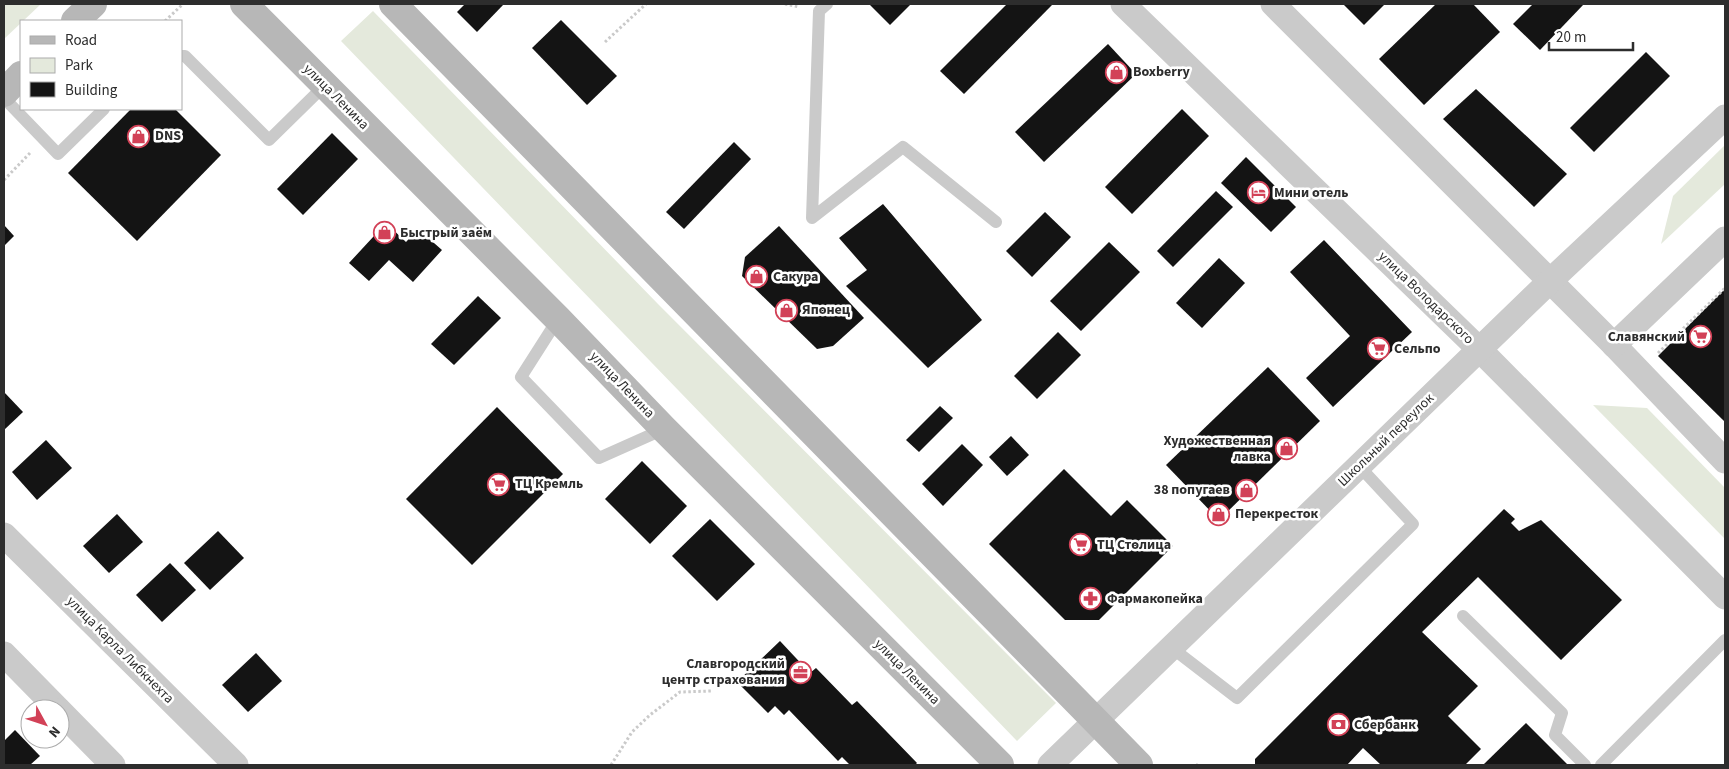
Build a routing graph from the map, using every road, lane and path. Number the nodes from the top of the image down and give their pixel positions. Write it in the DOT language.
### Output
graph roads {
  1 [pos="92,4"];
  2 [pos="183,4"];
  3 [pos="244,4"];
  4 [pos="393,4"];
  5 [pos="646,4"];
  6 [pos="827,4"];
  7 [pos="1124,4"];
  8 [pos="1273,4"];
  9 [pos="76,20"];
  10 [pos="166,20"];
  11 [pos="605,42"];
  12 [pos="182,56"];
  13 [pos="20,76"];
  14 [pos="324,86"];
  15 [pos="4,93"];
  16 [pos="4,98"];
  17 [pos="103,110"];
  18 [pos="1725,117"];
  19 [pos="996,222"];
  20 [pos="1725,239"];
  21 [pos="1550,280"];
  22 [pos="1725,288"];
  23 [pos="558,319"];
  24 [pos="1614,345"];
  25 [pos="1480,350"];
  26 [pos="1653,358"];
  27 [pos="664,429"];
  28 [pos="1725,461"];
  29 [pos="1359,466"];
  30 [pos="4,536"];
  31 [pos="1725,597"];
  32 [pos="1463,616"];
  33 [pos="1725,640"];
  34 [pos="1172,648"];
  35 [pos="4,654"];
  36 [pos="712,691"];
  37 [pos="48,699"];
  38 [pos="70,721"];
  39 [pos="1095,721"];
  40 [pos="113,765"];
  41 [pos="236,765"];
  42 [pos="611,765"];
  43 [pos="1000,765"];
  44 [pos="1050,765"];
  45 [pos="1139,765"];
  46 [pos="1585,765"];
  47 [pos="1601,765"];
  1 -- 9 [label="street"];
  2 -- 10 [label="path"];
  3 -- 14 [label="street, улица Ленина"];
  4 -- 39 [label="street"];
  5 -- 11 [label="path"];
  6 -- 19 [label="lane"];
  7 -- 25 [label="street, улица Володарского"];
  8 -- 21 [label="street"];
  12 -- 14 [label="lane"];
  13 -- 15 [label="street"];
  14 -- 23 [label="street, улица Ленина"];
  16 -- 17 [label="lane"];
  18 -- 21 [label="street, Школьный переулок"];
  20 -- 24 [label="street"];
  21 -- 24 [label="street"];
  21 -- 25 [label="street, Школьный переулок"];
  22 -- 26 [label="path"];
  23 -- 27 [label="street, улица Ленина"];
  23 -- 27 [label="lane"];
  24 -- 28 [label="street"];
  25 -- 29 [label="street, Школьный переулок"];
  25 -- 31 [label="street, улица Володарского"];
  27 -- 43 [label="street, улица Ленина"];
  29 -- 34 [label="street, Школьный переулок"];
  29 -- 34 [label="lane"];
  30 -- 41 [label="street, улица Карла Либкнехта"];
  32 -- 46 [label="lane"];
  33 -- 47 [label="lane"];
  34 -- 39 [label="street, Школьный переулок"];
  35 -- 37 [label="street"];
  36 -- 42 [label="path"];
  38 -- 40 [label="street"];
  39 -- 44 [label="street, Школьный переулок"];
  39 -- 45 [label="street"];
}
